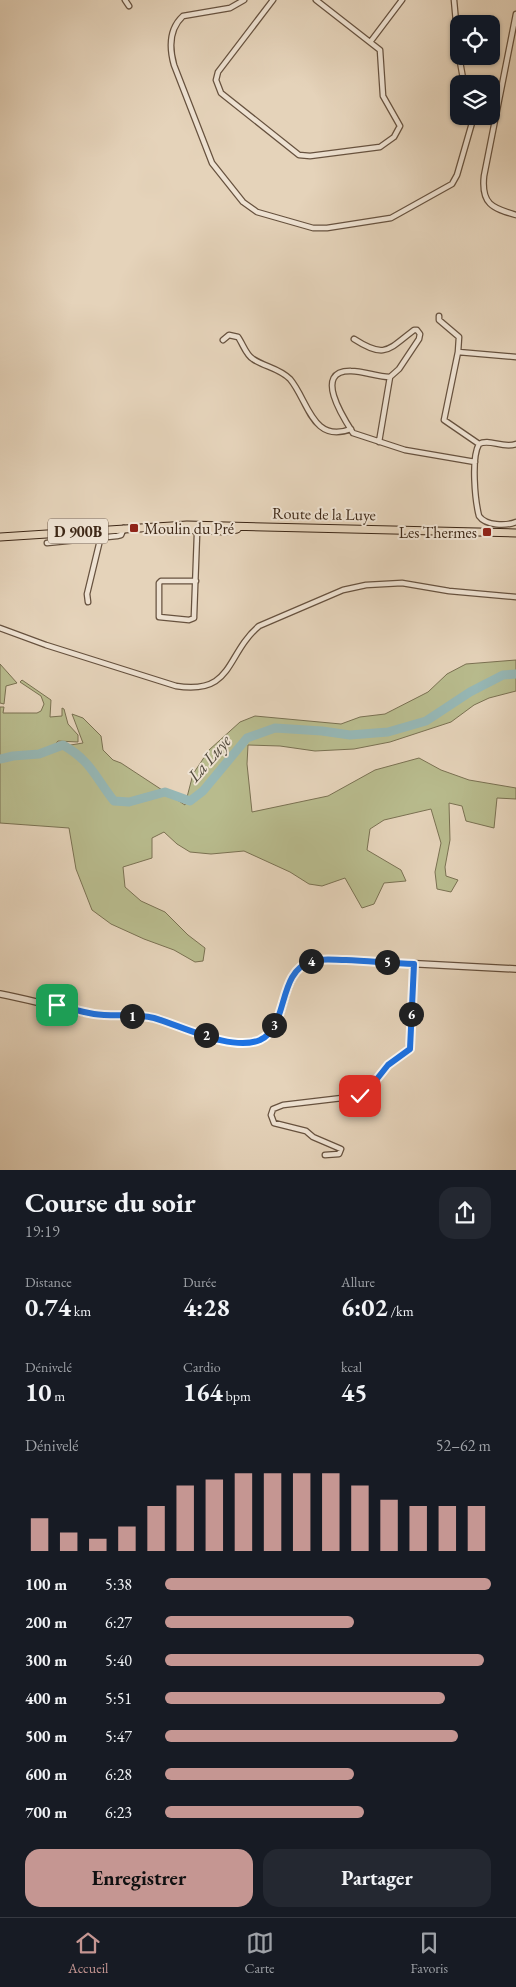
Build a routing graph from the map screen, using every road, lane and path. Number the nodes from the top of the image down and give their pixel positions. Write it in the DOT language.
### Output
graph roads {
  1 [pos="125,0"];
  2 [pos="244,0"];
  3 [pos="273,0"];
  4 [pos="316,0"];
  5 [pos="402,0"];
  6 [pos="454,0"];
  7 [pos="129,6"];
  8 [pos="516,14"];
  9 [pos="455,15"];
  10 [pos="371,42"];
  11 [pos="471,125"];
  12 [pos="516,215"];
  13 [pos="439,316"];
  14 [pos="354,339"];
  15 [pos="223,340"];
  16 [pos="458,352"];
  17 [pos="516,357"];
  18 [pos="390,377"];
  19 [pos="351,429"];
  20 [pos="380,442"];
  21 [pos="479,444"];
  22 [pos="516,444"];
  23 [pos="474,462"];
  24 [pos="516,522"];
  25 [pos="124,528"];
  26 [pos="198,528"];
  27 [pos="516,533"];
  28 [pos="101,536"];
  29 [pos="0,537"];
  30 [pos="47,543"];
  31 [pos="196,580"];
  32 [pos="516,597"];
  33 [pos="88,602"];
  34 [pos="0,628"];
  35 [pos="414,964"];
  36 [pos="516,969"];
  37 [pos="0,994"];
  38 [pos="325,1155"];
  1 -- 7 [label="street"];
  2 -- 11 [label="street"];
  3 -- 10 [label="street"];
  4 -- 10 [label="street"];
  5 -- 10 [label="street"];
  6 -- 9 [label="street"];
  8 -- 12 [label="street"];
  13 -- 16 [label="street"];
  14 -- 18 [label="street"];
  15 -- 19 [label="street"];
  16 -- 17 [label="street"];
  16 -- 21 [label="street"];
  18 -- 19 [label="street"];
  18 -- 20 [label="street"];
  19 -- 20 [label="street"];
  20 -- 23 [label="street"];
  21 -- 22 [label="street"];
  21 -- 23 [label="street"];
  23 -- 24 [label="street"];
  25 -- 26 [label="main road, Route de la Luye / D 900B"];
  25 -- 28 [label="street"];
  25 -- 29 [label="main road, Route de la Luye / D 900B"];
  26 -- 27 [label="main road, Route de la Luye / D 900B"];
  26 -- 31 [label="street"];
  28 -- 30 [label="street"];
  28 -- 33 [label="street"];
  31 -- 31 [label="street"];
  32 -- 34 [label="street"];
  35 -- 36 [label="street"];
  35 -- 37 [label="street"];
  35 -- 38 [label="street"];
}
